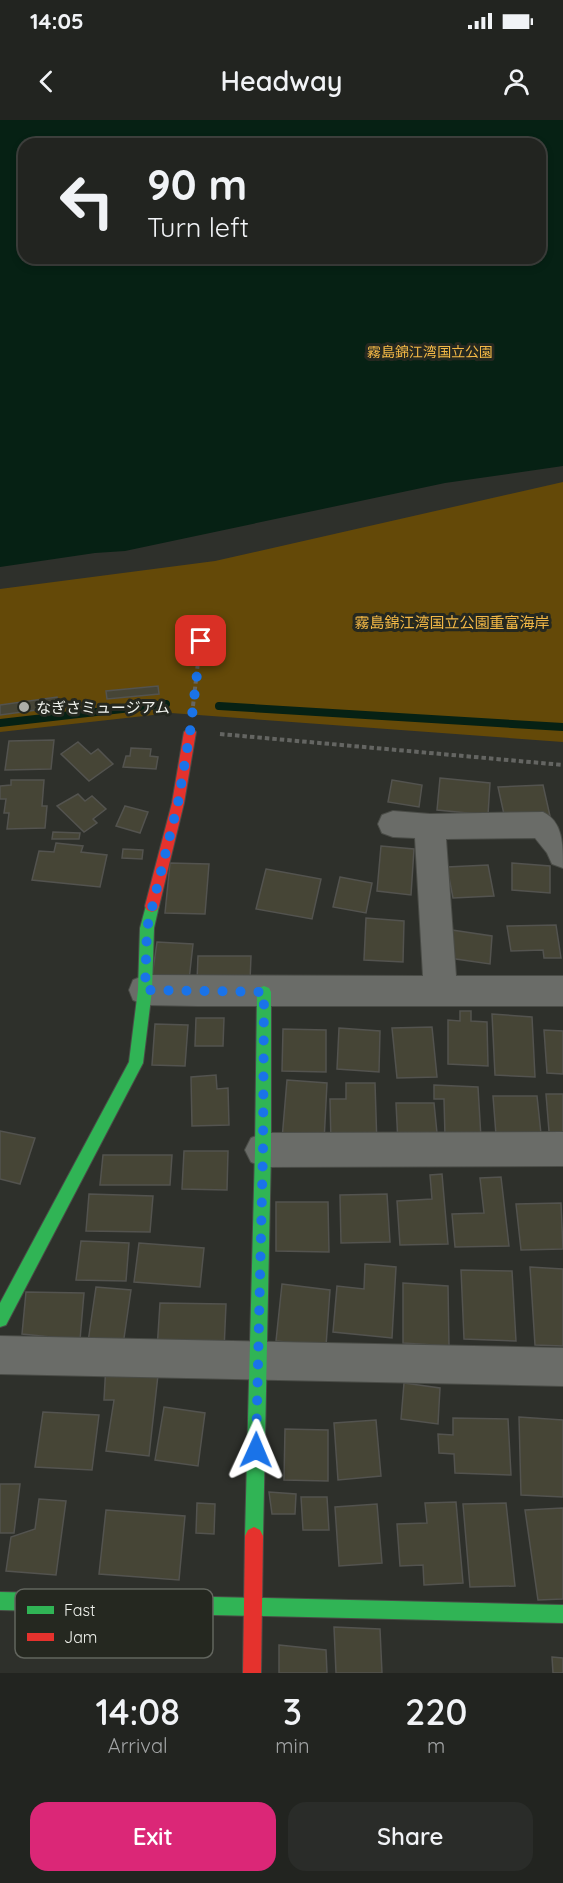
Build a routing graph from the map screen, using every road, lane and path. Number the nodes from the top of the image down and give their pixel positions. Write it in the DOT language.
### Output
graph roads {
  1 [pos="203,618"];
  2 [pos="190,732"];
  3 [pos="563,765"];
  4 [pos="393,824"];
  5 [pos="430,827"];
  6 [pos="563,855"];
  7 [pos="440,989"];
  8 [pos="145,990"];
  9 [pos="563,991"];
  10 [pos="264,992"];
  11 [pos="563,1149"];
  12 [pos="263,1150"];
  13 [pos="0,1319"];
  14 [pos="0,1355"];
  15 [pos="257,1360"];
  16 [pos="563,1367"];
  17 [pos="0,1601"];
  18 [pos="15,1601"];
  19 [pos="213,1607"];
  20 [pos="255,1608"];
  21 [pos="563,1614"];
  22 [pos="252,1673"];
  1 -- 2 [label="path"];
  2 -- 3 [label="path"];
  2 -- 8 [label="street"];
  4 -- 5 [label="street"];
  5 -- 6 [label="street"];
  5 -- 7 [label="street"];
  7 -- 9 [label="street"];
  7 -- 10 [label="street"];
  8 -- 10 [label="street"];
  8 -- 13 [label="street"];
  10 -- 12 [label="street"];
  11 -- 12 [label="street"];
  12 -- 15 [label="street"];
  14 -- 15 [label="street"];
  15 -- 16 [label="street"];
  15 -- 20 [label="street"];
  17 -- 18 [label="street"];
  19 -- 20 [label="street"];
  20 -- 21 [label="street"];
  20 -- 22 [label="street"];
}
